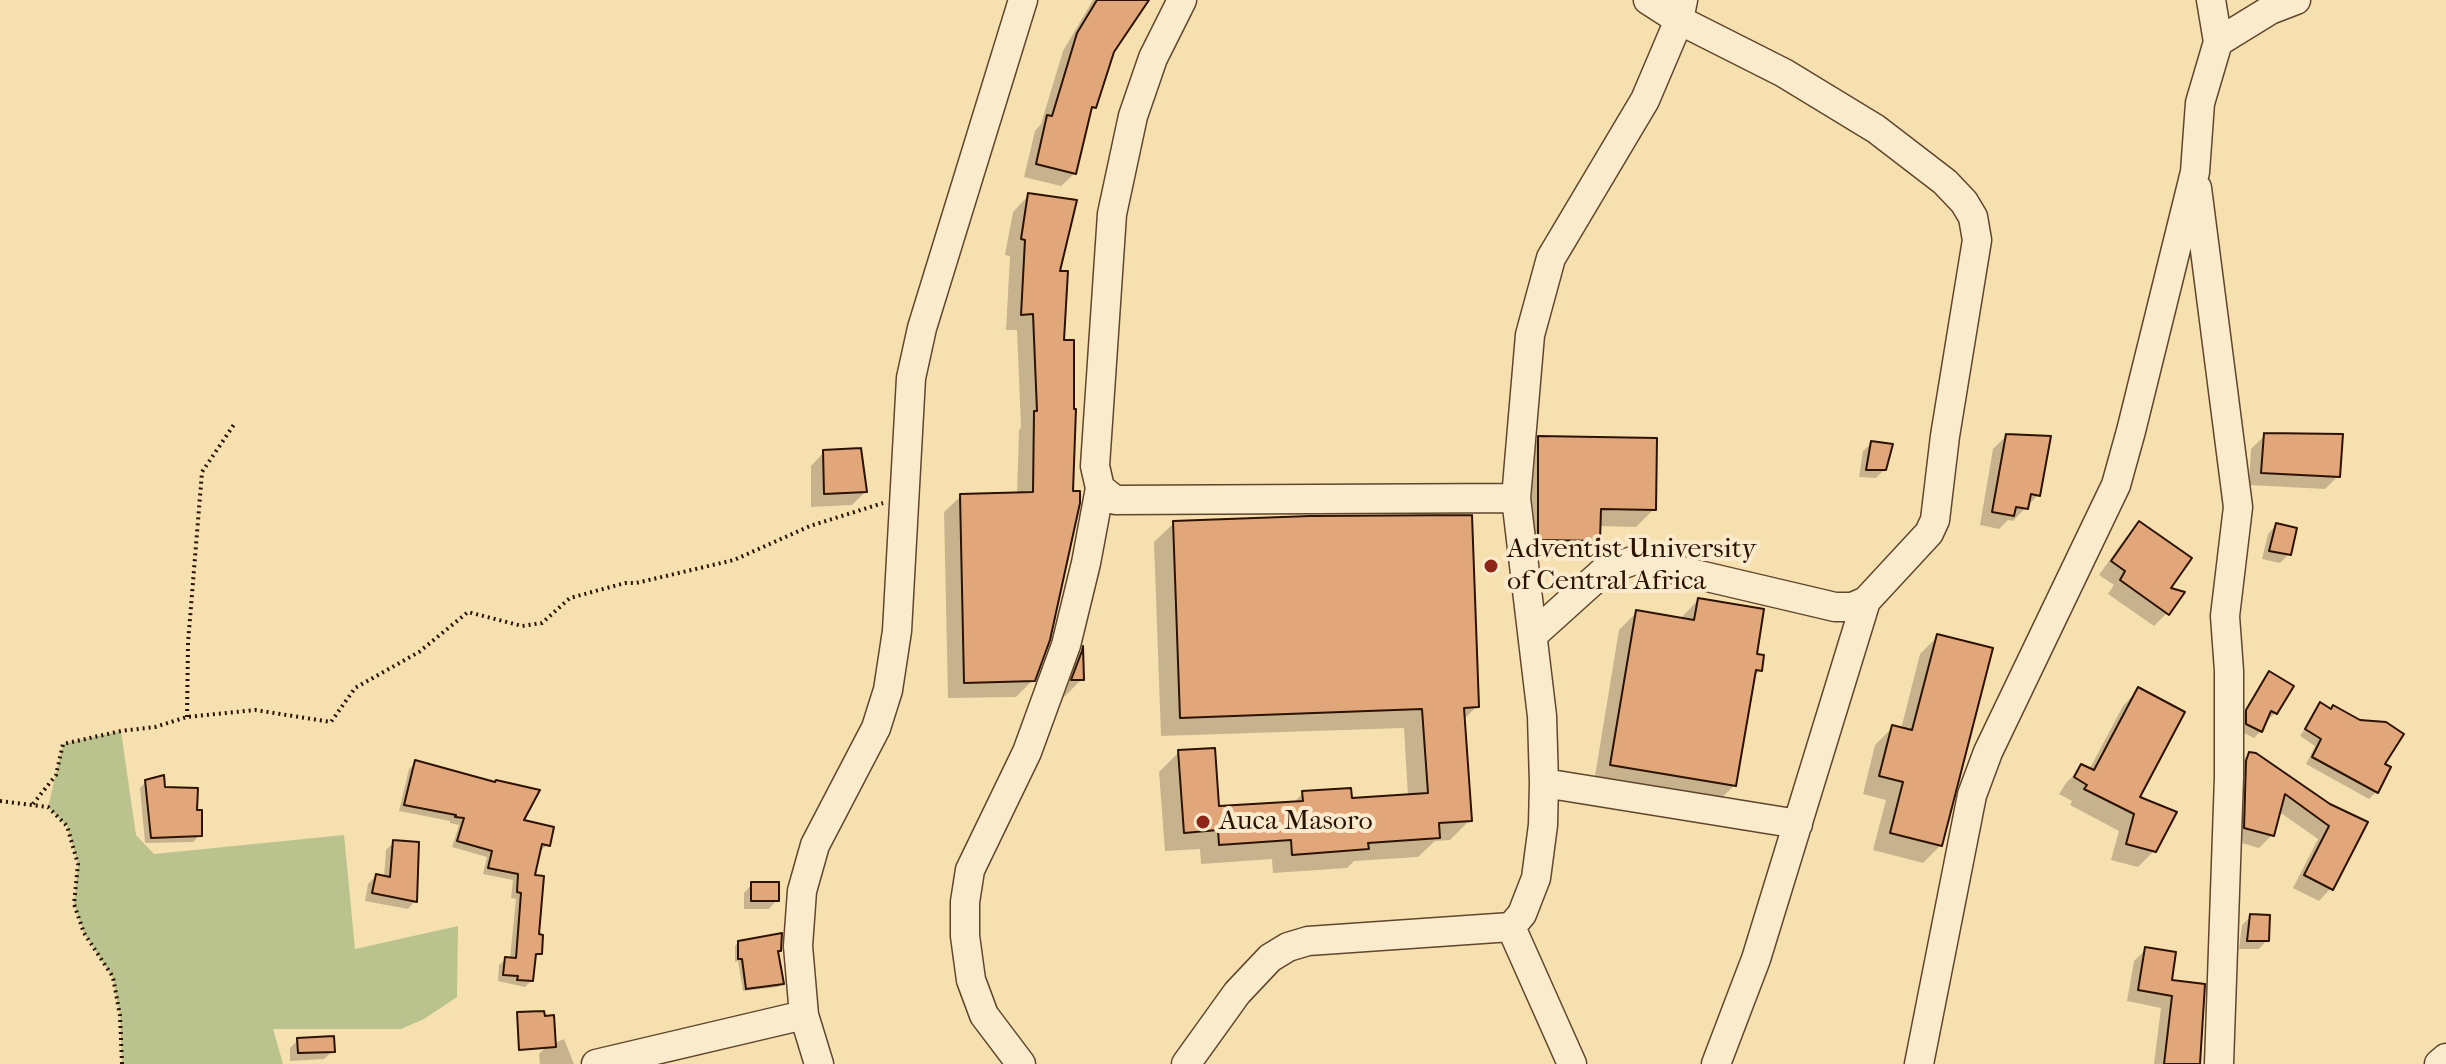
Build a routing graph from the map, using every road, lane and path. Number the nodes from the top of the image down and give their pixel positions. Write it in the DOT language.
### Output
graph roads {
  1 [pos="1023,0"];
  2 [pos="1182,0"];
  3 [pos="1648,0"];
  4 [pos="2211,0"];
  5 [pos="2296,0"];
  6 [pos="1681,10"];
  7 [pos="2218,42"];
  8 [pos="2195,172"];
  9 [pos="235,423"];
  10 [pos="1100,488"];
  11 [pos="903,498"];
  12 [pos="1516,498"];
  13 [pos="1866,601"];
  14 [pos="1533,635"];
  15 [pos="187,717"];
  16 [pos="1544,783"];
  17 [pos="0,801"];
  18 [pos="33,804"];
  19 [pos="1798,824"];
  20 [pos="1511,927"];
  21 [pos="804,1015"];
  22 [pos="2446,1058"];
  23 [pos="122,1064"];
  24 [pos="596,1064"];
  25 [pos="819,1064"];
  26 [pos="1021,1064"];
  27 [pos="1186,1064"];
  28 [pos="1572,1064"];
  29 [pos="1716,1064"];
  30 [pos="1919,1064"];
  31 [pos="2219,1064"];
  32 [pos="2439,1064"];
  1 -- 11 [label="street"];
  2 -- 10 [label="street"];
  3 -- 6 [label="street"];
  4 -- 7 [label="street"];
  5 -- 7 [label="street"];
  6 -- 12 [label="street"];
  6 -- 13 [label="street"];
  7 -- 8 [label="street"];
  8 -- 30 [label="street"];
  8 -- 31 [label="street"];
  9 -- 15 [label="path"];
  10 -- 12 [label="street"];
  10 -- 26 [label="street"];
  11 -- 15 [label="path"];
  11 -- 21 [label="street"];
  12 -- 14 [label="street"];
  13 -- 14 [label="street"];
  13 -- 19 [label="street"];
  14 -- 16 [label="street"];
  15 -- 18 [label="path"];
  16 -- 19 [label="street"];
  16 -- 20 [label="street"];
  17 -- 18 [label="path"];
  18 -- 23 [label="path"];
  19 -- 29 [label="street"];
  20 -- 27 [label="street"];
  20 -- 28 [label="street"];
  21 -- 24 [label="street"];
  21 -- 25 [label="street"];
  22 -- 32 [label="street"];
}
